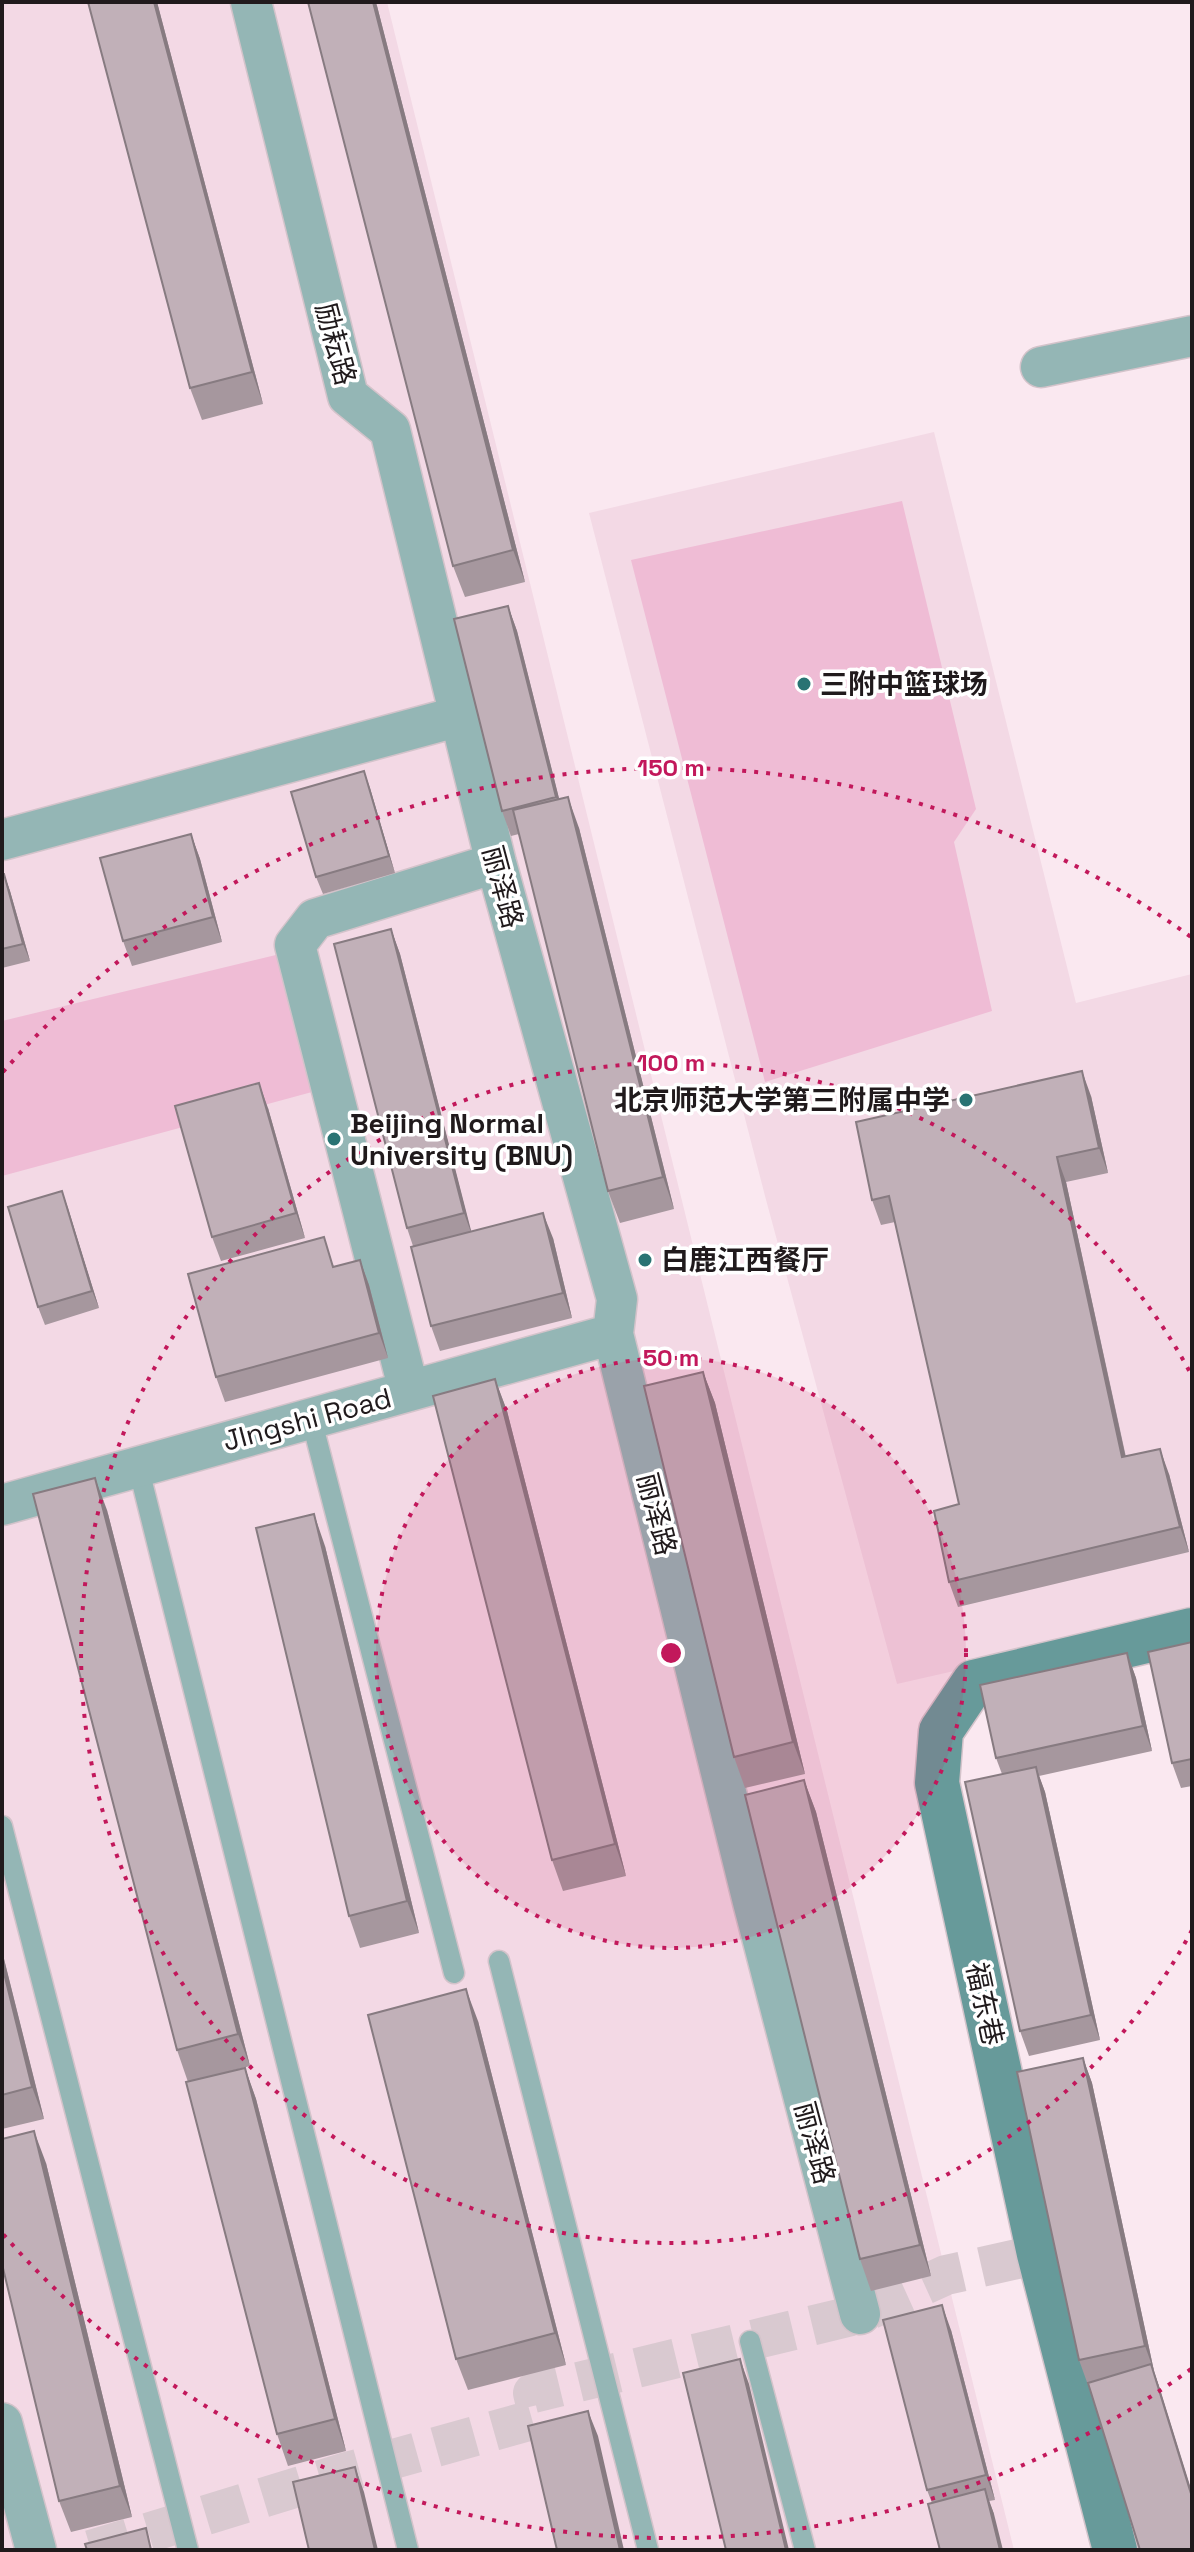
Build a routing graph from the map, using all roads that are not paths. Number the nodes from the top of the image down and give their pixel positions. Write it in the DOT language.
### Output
graph roads {
  1 [pos="251,2"];
  2 [pos="1192,336"];
  3 [pos="1041,367"];
  4 [pos="460,716"];
  5 [pos="2,840"];
  6 [pos="496,863"];
  7 [pos="613,1334"];
  8 [pos="409,1391"];
  9 [pos="311,1418"];
  10 [pos="138,1466"];
  11 [pos="2,1505"];
  12 [pos="1192,1630"];
  13 [pos="2,1826"];
  14 [pos="499,1961"];
  15 [pos="454,1973"];
  16 [pos="860,2314"];
  17 [pos="750,2341"];
  18 [pos="2,2423"];
  19 [pos="36,2550"];
  20 [pos="188,2550"];
  21 [pos="408,2550"];
  22 [pos="648,2550"];
  23 [pos="805,2550"];
  24 [pos="1115,2550"];
  1 -- 4 [label="street, 励耘路"];
  2 -- 3 [label="street"];
  4 -- 5 [label="street"];
  4 -- 6 [label="street, 丽泽路"];
  6 -- 7 [label="street, 丽泽路"];
  6 -- 8 [label="street"];
  7 -- 8 [label="street, JIngshi Road"];
  7 -- 16 [label="street, 丽泽路"];
  8 -- 9 [label="street, JIngshi Road"];
  9 -- 10 [label="street, JIngshi Road"];
  9 -- 15 [label="lane"];
  10 -- 11 [label="street, JIngshi Road"];
  10 -- 21 [label="lane"];
  12 -- 24 [label="street, 福东巷"];
  13 -- 20 [label="lane"];
  14 -- 22 [label="lane"];
  17 -- 23 [label="lane"];
  18 -- 19 [label="street"];
}
